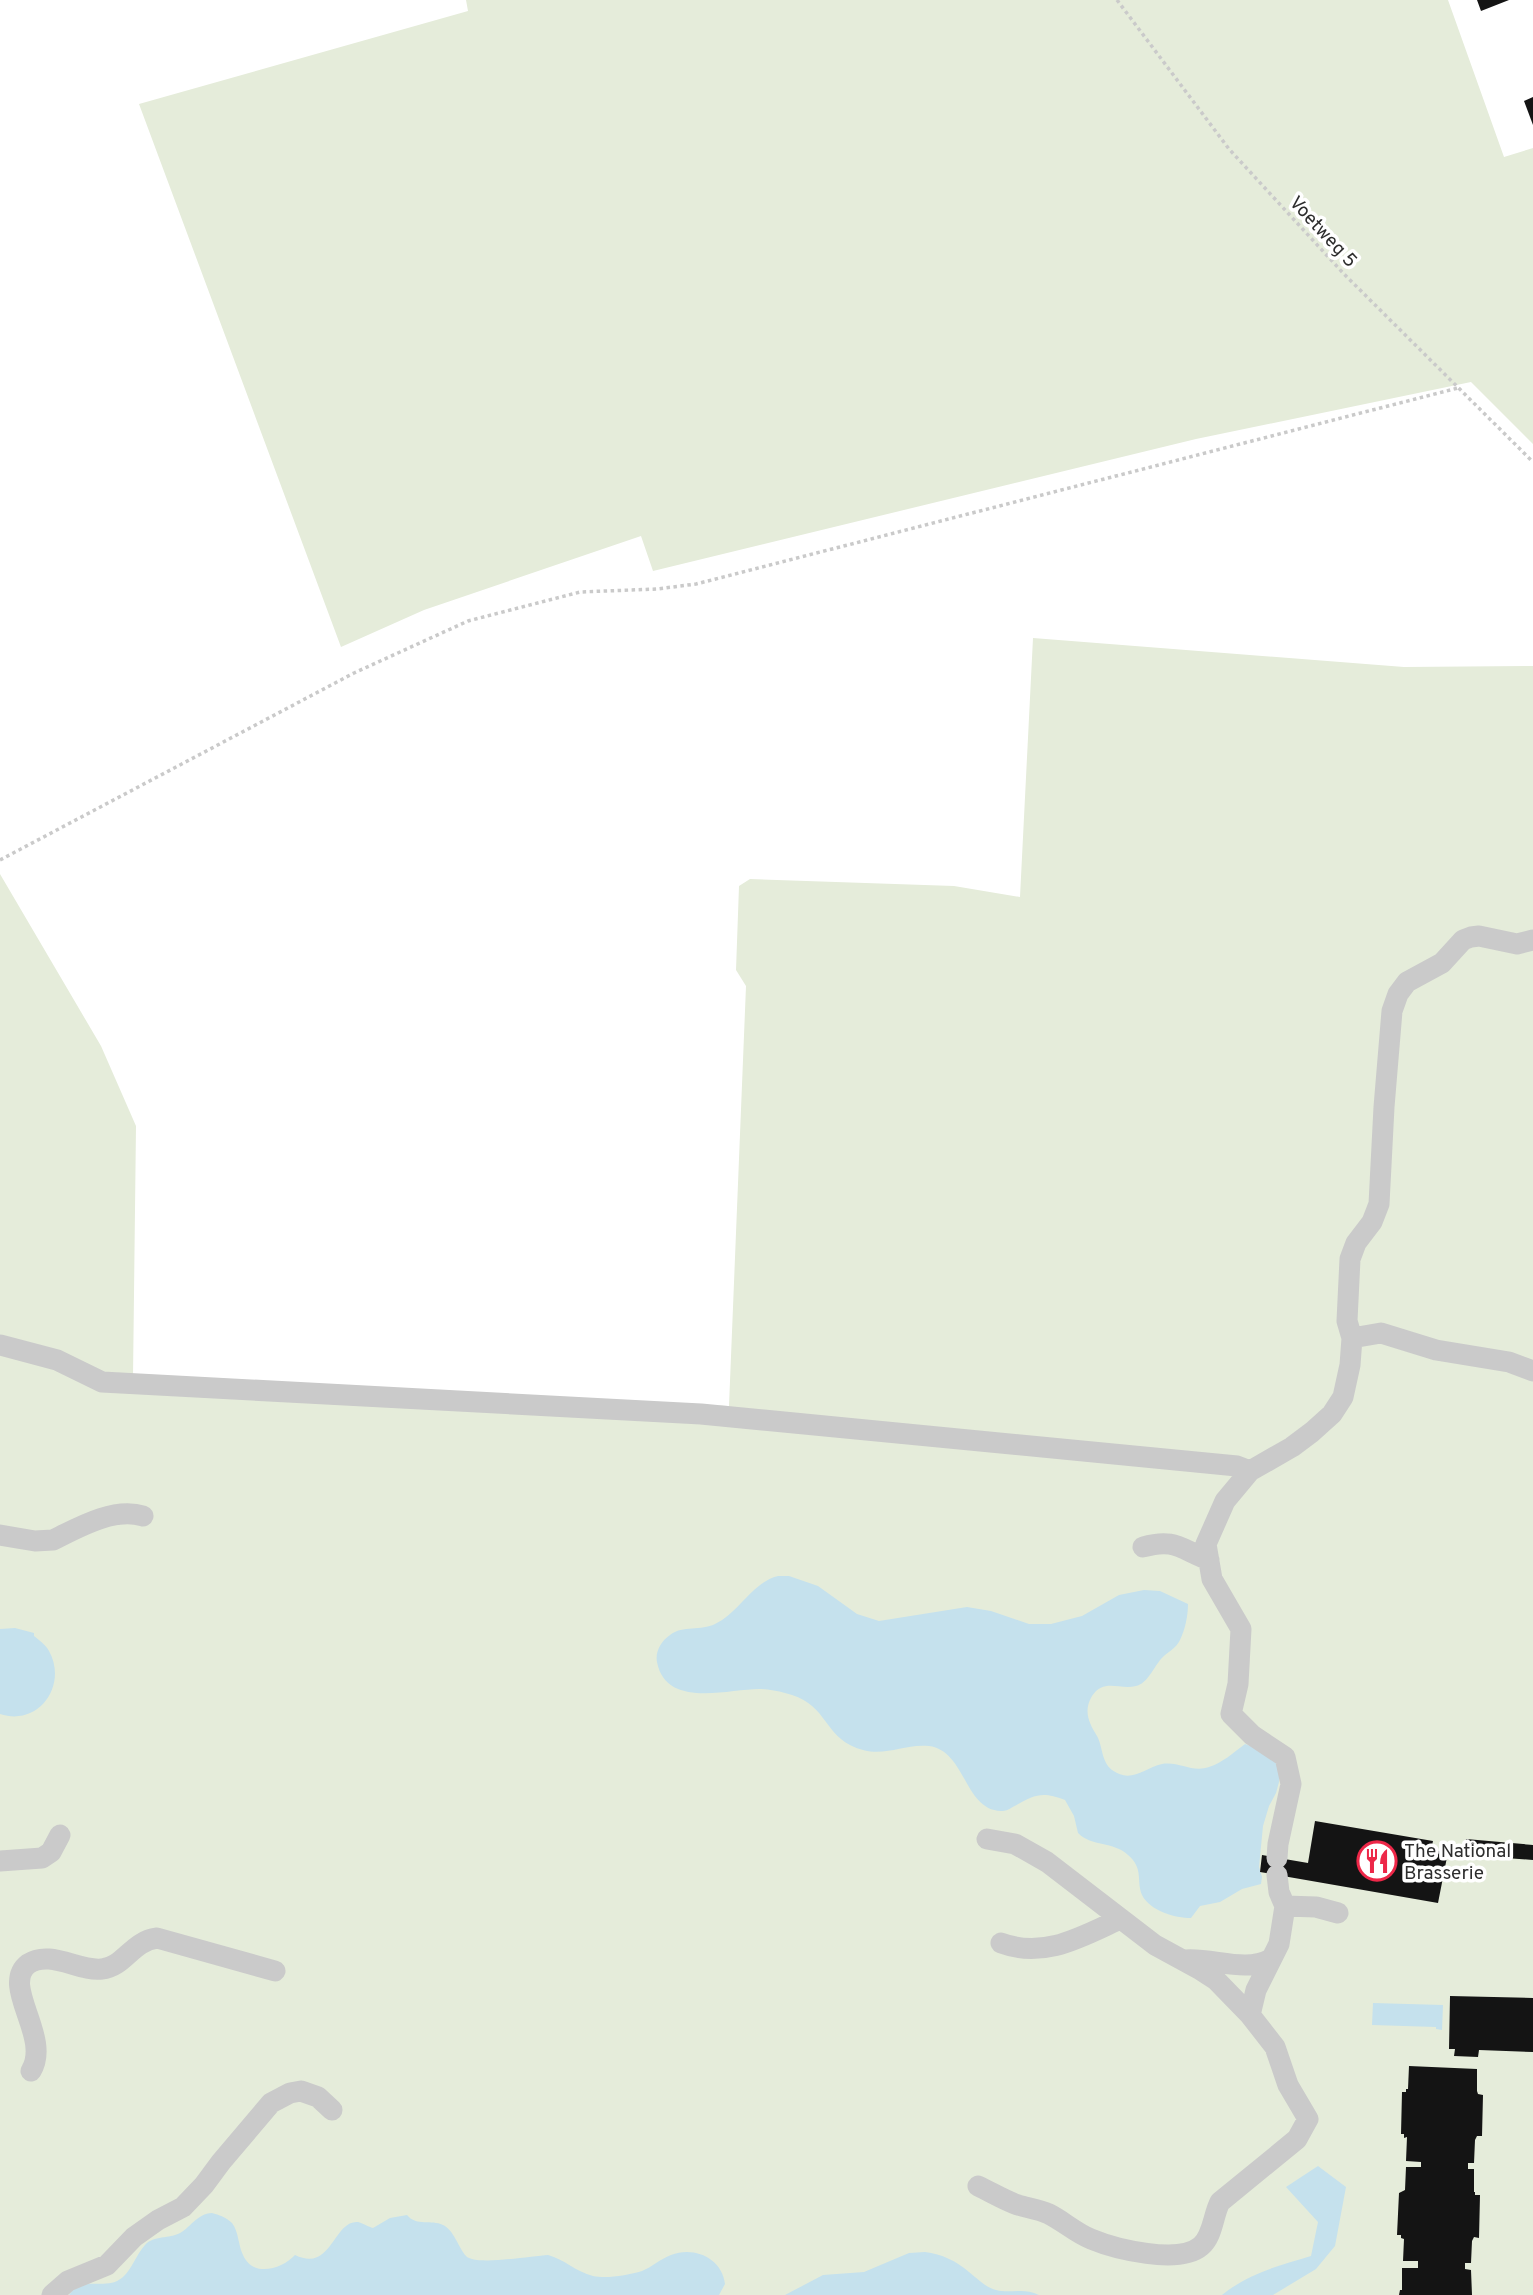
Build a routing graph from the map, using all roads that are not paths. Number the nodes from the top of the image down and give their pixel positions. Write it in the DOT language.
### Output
graph roads {
  1 [pos="1533,940"];
  2 [pos="1352,1338"];
  3 [pos="0,1345"];
  4 [pos="1533,1371"];
  5 [pos="1250,1471"];
  6 [pos="144,1516"];
  7 [pos="0,1535"];
  8 [pos="1143,1547"];
  9 [pos="1209,1560"];
  10 [pos="60,1835"];
  11 [pos="987,1839"];
  12 [pos="0,1861"];
  13 [pos="1285,1906"];
  14 [pos="1338,1913"];
  15 [pos="1120,1919"];
  16 [pos="1001,1943"];
  17 [pos="1271,1959"];
  18 [pos="1184,1960"];
  19 [pos="275,1971"];
  20 [pos="1250,2015"];
  21 [pos="31,2071"];
  22 [pos="332,2110"];
  23 [pos="978,2186"];
  24 [pos="52,2295"];
  1 -- 2 [label="lane"];
  2 -- 4 [label="lane"];
  2 -- 5 [label="lane"];
  3 -- 5 [label="lane"];
  5 -- 9 [label="lane"];
  6 -- 7 [label="lane"];
  8 -- 9 [label="lane"];
  9 -- 13 [label="lane"];
  10 -- 12 [label="lane"];
  11 -- 15 [label="lane"];
  13 -- 14 [label="lane"];
  13 -- 17 [label="lane"];
  15 -- 16 [label="lane"];
  15 -- 18 [label="lane"];
  17 -- 18 [label="lane"];
  17 -- 20 [label="lane"];
  18 -- 20 [label="lane"];
  19 -- 21 [label="lane"];
  20 -- 23 [label="lane"];
  22 -- 24 [label="lane"];
}
